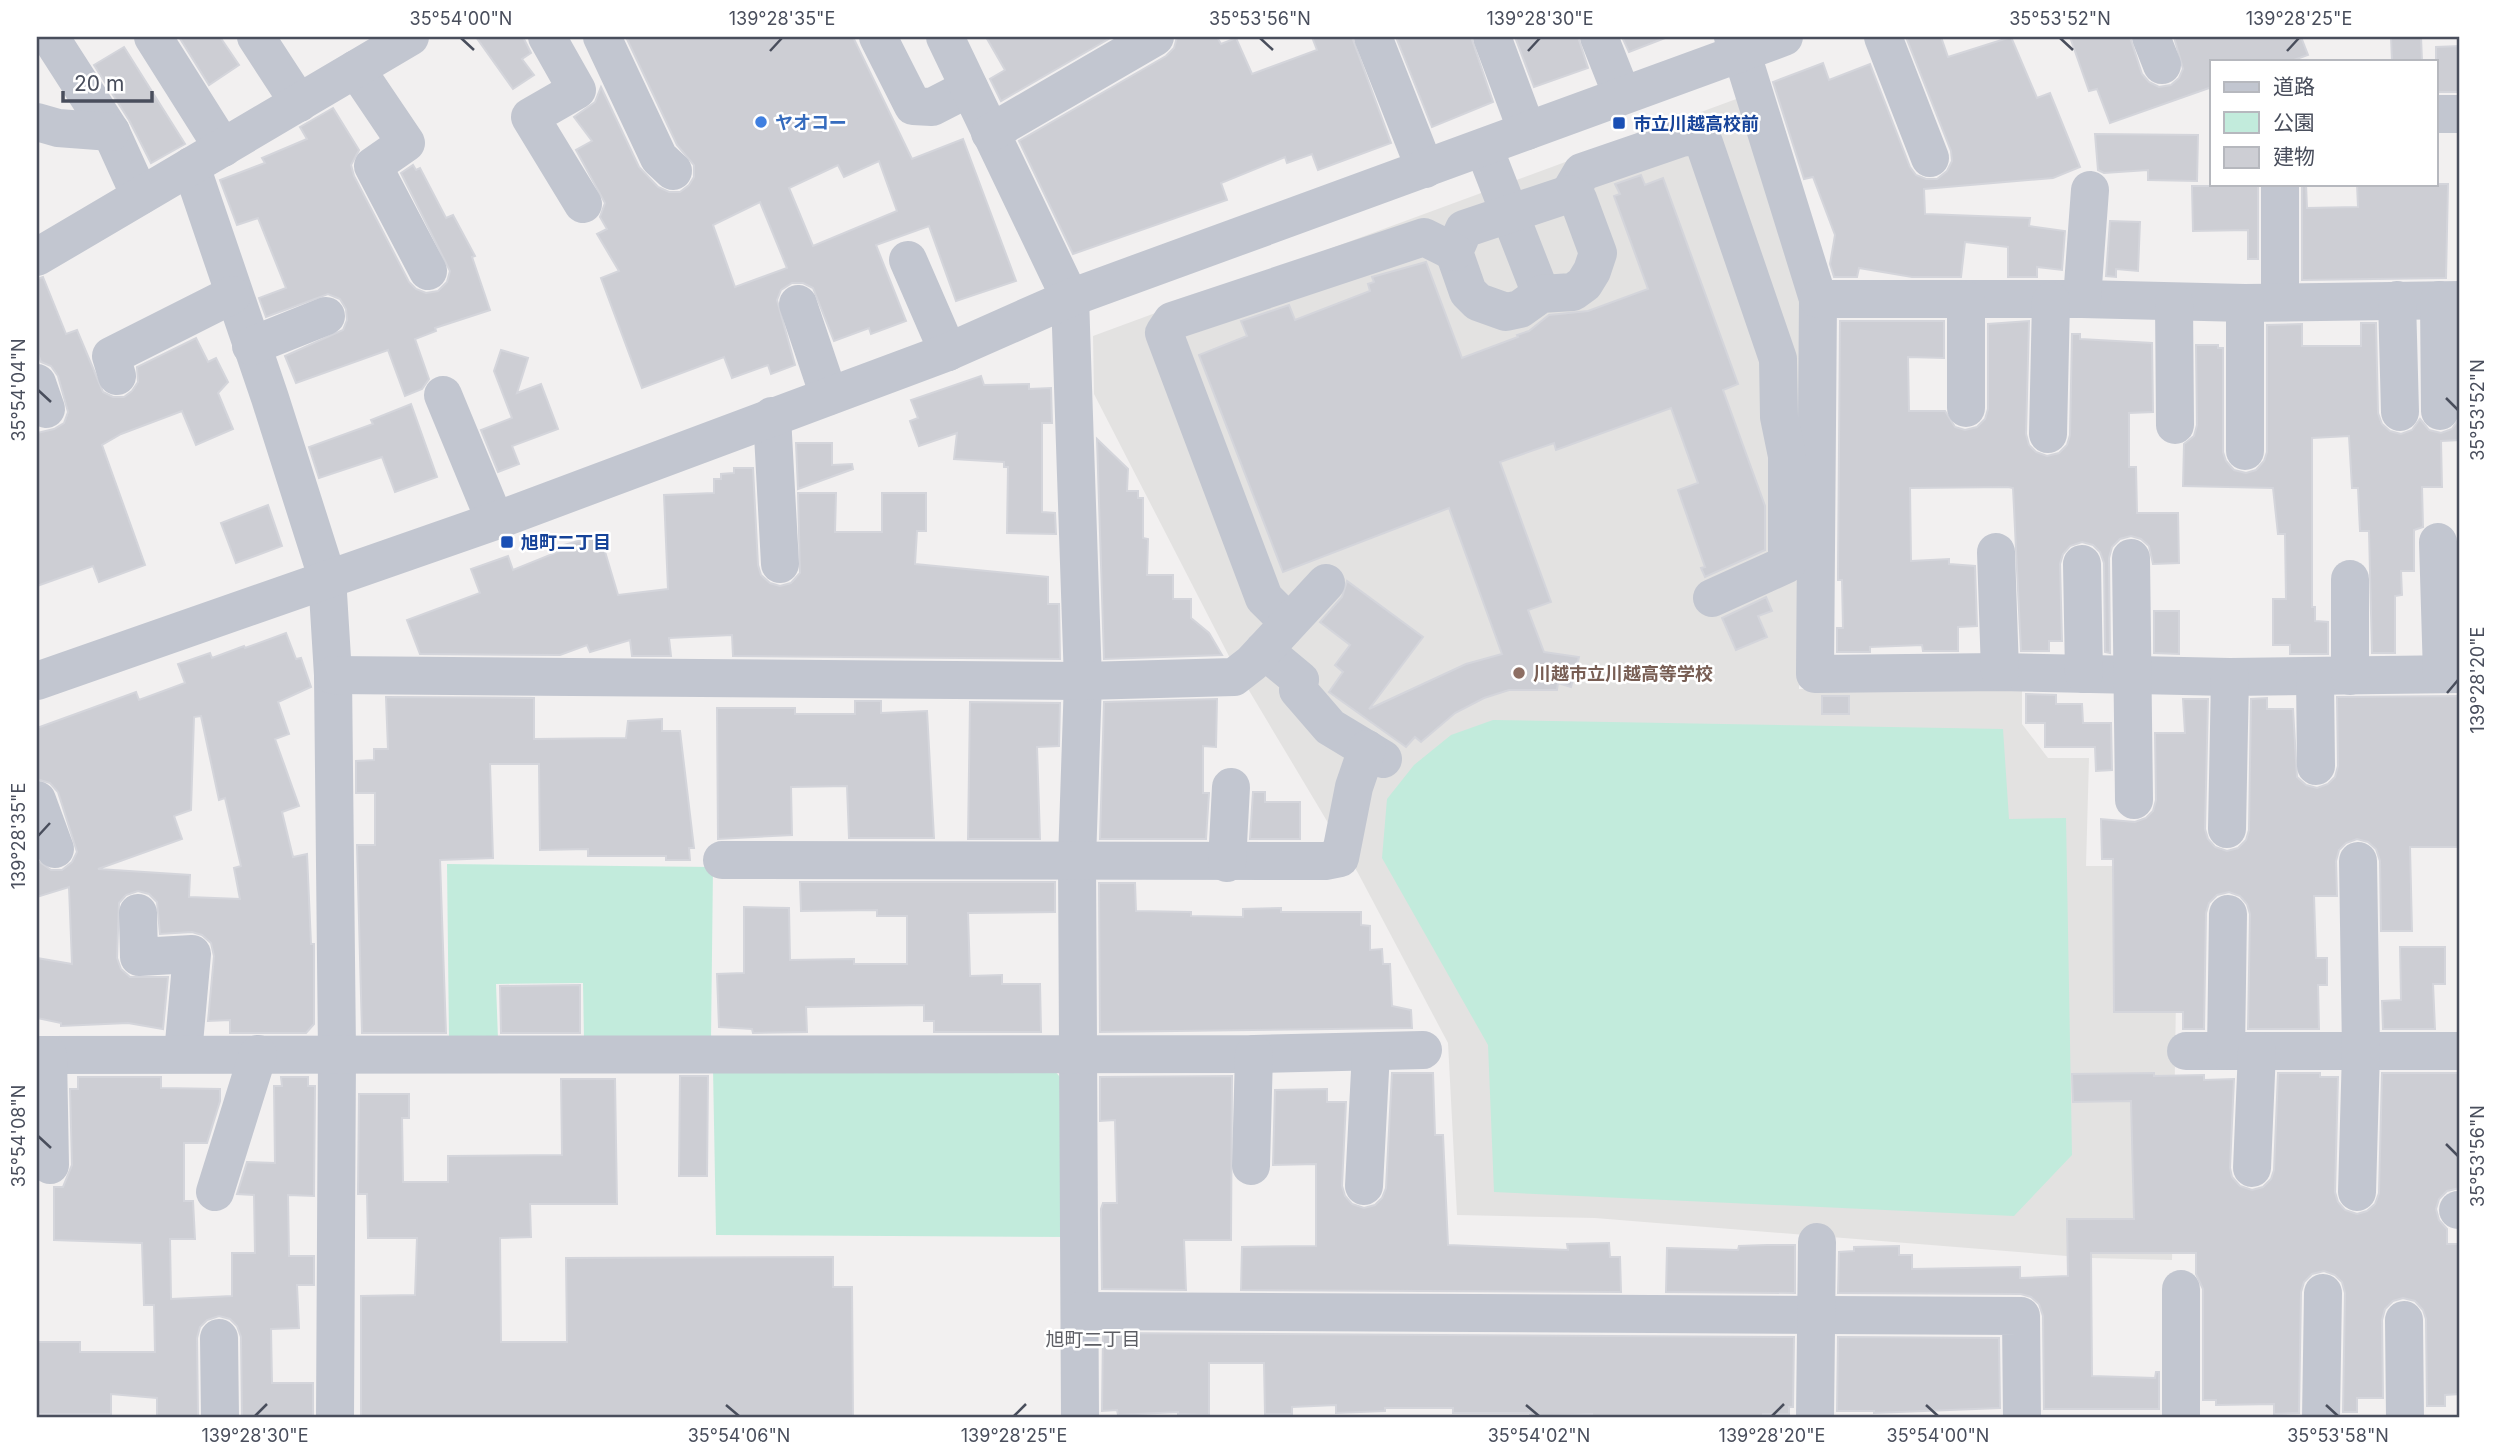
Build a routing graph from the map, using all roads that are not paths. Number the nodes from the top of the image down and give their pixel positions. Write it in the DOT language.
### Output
graph roads {
  1 [pos="50,37"];
  2 [pos="153,37"];
  3 [pos="256,37"];
  4 [pos="410,37"];
  5 [pos="547,37"];
  6 [pos="602,37"];
  7 [pos="878,37"];
  8 [pos="945,37"];
  9 [pos="1155,37"];
  10 [pos="1373,37"];
  11 [pos="1492,37"];
  12 [pos="1599,37"];
  13 [pos="1784,37"];
  14 [pos="1883,37"];
  15 [pos="1737,44"];
  16 [pos="356,69"];
  17 [pos="969,88"];
  18 [pos="1622,95"];
  19 [pos="299,103"];
  20 [pos="2438,114"];
  21 [pos="2460,114"];
  22 [pos="37,122"];
  23 [pos="1527,131"];
  24 [pos="111,132"];
  25 [pos="990,133"];
  26 [pos="223,148"];
  27 [pos="1484,148"];
  28 [pos="1930,158"];
  29 [pos="191,166"];
  30 [pos="1425,169"];
  31 [pos="673,171"];
  32 [pos="2280,186"];
  33 [pos="2090,190"];
  34 [pos="1569,194"];
  35 [pos="141,196"];
  36 [pos="583,204"];
  37 [pos="1511,213"];
  38 [pos="1454,252"];
  39 [pos="38,254"];
  40 [pos="908,260"];
  41 [pos="428,271"];
  42 [pos="1541,294"];
  43 [pos="233,295"];
  44 [pos="1070,298"];
  45 [pos="1818,299"];
  46 [pos="1966,299"];
  47 [pos="2067,300"];
  48 [pos="2397,300"];
  49 [pos="2450,300"];
  50 [pos="2174,302"];
  51 [pos="2263,302"];
  52 [pos="798,304"];
  53 [pos="326,316"];
  54 [pos="251,346"];
  55 [pos="948,352"];
  56 [pos="117,376"];
  57 [pos="443,395"];
  58 [pos="829,396"];
  59 [pos="1966,408"];
  60 [pos="2440,411"];
  61 [pos="2400,412"];
  62 [pos="772,416"];
  63 [pos="2175,425"];
  64 [pos="2048,434"];
  65 [pos="2245,452"];
  66 [pos="495,521"];
  67 [pos="2438,542"];
  68 [pos="1996,552"];
  69 [pos="2132,558"];
  70 [pos="780,564"];
  71 [pos="2082,564"];
  72 [pos="327,577"];
  73 [pos="2350,579"];
  74 [pos="1326,583"];
  75 [pos="1712,598"];
  76 [pos="1276,636"];
  77 [pos="2000,672"];
  78 [pos="2084,674"];
  79 [pos="2451,674"];
  80 [pos="333,675"];
  81 [pos="2133,676"];
  82 [pos="2332,676"];
  83 [pos="2230,677"];
  84 [pos="37,681"];
  85 [pos="1083,681"];
  86 [pos="2316,766"];
  87 [pos="1231,787"];
  88 [pos="37,800"];
  89 [pos="2134,800"];
  90 [pos="2227,829"];
  91 [pos="55,849"];
  92 [pos="722,860"];
  93 [pos="1077,860"];
  94 [pos="2358,861"];
  95 [pos="1227,863"];
  96 [pos="138,913"];
  97 [pos="2228,915"];
  98 [pos="1423,1050"];
  99 [pos="2186,1051"];
  100 [pos="2241,1051"];
  101 [pos="2361,1051"];
  102 [pos="2460,1051"];
  103 [pos="1371,1052"];
  104 [pos="337,1053"];
  105 [pos="183,1054"];
  106 [pos="258,1054"];
  107 [pos="1078,1054"];
  108 [pos="1254,1054"];
  109 [pos="43,1055"];
  110 [pos="50,1165"];
  111 [pos="1251,1166"];
  112 [pos="2252,1168"];
  113 [pos="1364,1185"];
  114 [pos="215,1192"];
  115 [pos="2357,1192"];
  116 [pos="1817,1242"];
  117 [pos="2181,1289"];
  118 [pos="2323,1293"];
  119 [pos="1080,1311"];
  120 [pos="1814,1316"];
  121 [pos="2404,1320"];
  122 [pos="219,1338"];
  123 [pos="220,1418"];
  124 [pos="335,1418"];
  125 [pos="1080,1418"];
  126 [pos="1815,1418"];
  127 [pos="2022,1418"];
  128 [pos="2181,1418"];
  129 [pos="2321,1418"];
  130 [pos="2405,1418"];
  1 -- 24 [label="street"];
  2 -- 26 [label="street"];
  3 -- 19 [label="street"];
  4 -- 16 [label="street"];
  5 -- 36 [label="street"];
  6 -- 31 [label="street"];
  7 -- 17 [label="street"];
  8 -- 17 [label="street"];
  9 -- 25 [label="street"];
  10 -- 30 [label="street"];
  11 -- 23 [label="street"];
  12 -- 18 [label="street"];
  13 -- 15 [label="street"];
  14 -- 28 [label="street"];
  15 -- 18 [label="street"];
  15 -- 45 [label="street"];
  16 -- 19 [label="street"];
  16 -- 41 [label="street"];
  17 -- 25 [label="street"];
  18 -- 23 [label="street"];
  19 -- 26 [label="street"];
  20 -- 21 [label="street"];
  22 -- 24 [label="street"];
  23 -- 27 [label="street"];
  24 -- 35 [label="street"];
  25 -- 44 [label="street"];
  26 -- 29 [label="street"];
  27 -- 30 [label="street"];
  27 -- 37 [label="street"];
  29 -- 35 [label="street"];
  29 -- 43 [label="street"];
  30 -- 44 [label="street"];
  32 -- 51 [label="street"];
  33 -- 47 [label="street"];
  34 -- 37 [label="street"];
  34 -- 42 [label="street"];
  34 -- 75 [label="street"];
  35 -- 39 [label="street"];
  37 -- 38 [label="street"];
  37 -- 42 [label="street"];
  38 -- 42 [label="street"];
  38 -- 76 [label="street"];
  40 -- 55 [label="street"];
  43 -- 54 [label="street"];
  43 -- 56 [label="street"];
  44 -- 55 [label="street"];
  44 -- 85 [label="street"];
  45 -- 46 [label="street"];
  45 -- 77 [label="street"];
  46 -- 47 [label="street"];
  46 -- 59 [label="street"];
  47 -- 50 [label="street"];
  47 -- 64 [label="street"];
  48 -- 49 [label="street"];
  48 -- 51 [label="street"];
  48 -- 61 [label="street"];
  49 -- 60 [label="street"];
  50 -- 51 [label="street"];
  50 -- 63 [label="street"];
  51 -- 65 [label="street"];
  52 -- 58 [label="street"];
  53 -- 54 [label="street"];
  54 -- 72 [label="street"];
  55 -- 58 [label="street"];
  57 -- 66 [label="street"];
  58 -- 62 [label="street"];
  62 -- 66 [label="street"];
  62 -- 70 [label="street"];
  66 -- 72 [label="street"];
  67 -- 79 [label="street"];
  68 -- 77 [label="street"];
  69 -- 81 [label="street"];
  71 -- 78 [label="street"];
  72 -- 80 [label="street"];
  72 -- 84 [label="street"];
  73 -- 82 [label="street"];
  74 -- 76 [label="street"];
  76 -- 85 [label="street"];
  76 -- 95 [label="street"];
  77 -- 78 [label="street"];
  78 -- 81 [label="street"];
  79 -- 82 [label="street"];
  80 -- 85 [label="street"];
  80 -- 104 [label="street"];
  81 -- 83 [label="street"];
  81 -- 89 [label="street"];
  82 -- 83 [label="street"];
  82 -- 86 [label="street"];
  83 -- 90 [label="street"];
  85 -- 93 [label="street"];
  87 -- 95 [label="street"];
  88 -- 91 [label="street"];
  92 -- 93 [label="street"];
  93 -- 95 [label="street"];
  93 -- 107 [label="street"];
  94 -- 101 [label="street"];
  96 -- 105 [label="street"];
  97 -- 100 [label="street"];
  98 -- 103 [label="street"];
  99 -- 100 [label="street"];
  100 -- 101 [label="street"];
  100 -- 112 [label="street"];
  101 -- 102 [label="street"];
  101 -- 115 [label="street"];
  103 -- 108 [label="street"];
  103 -- 113 [label="street"];
  104 -- 106 [label="street"];
  104 -- 107 [label="street"];
  104 -- 124 [label="street"];
  105 -- 106 [label="street"];
  105 -- 109 [label="street"];
  106 -- 114 [label="street"];
  107 -- 108 [label="street"];
  107 -- 119 [label="street"];
  108 -- 111 [label="street"];
  109 -- 110 [label="street"];
  116 -- 120 [label="street"];
  117 -- 128 [label="street"];
  118 -- 129 [label="street"];
  119 -- 120 [label="street"];
  119 -- 125 [label="street"];
  120 -- 126 [label="street"];
  120 -- 127 [label="street"];
  121 -- 130 [label="street"];
  122 -- 123 [label="street"];
}
